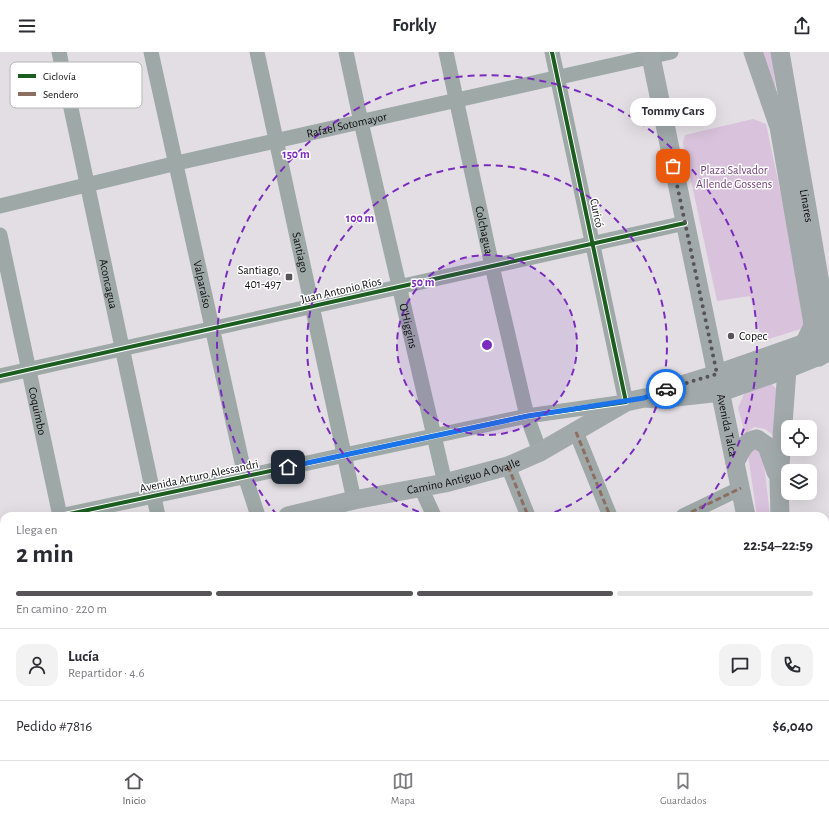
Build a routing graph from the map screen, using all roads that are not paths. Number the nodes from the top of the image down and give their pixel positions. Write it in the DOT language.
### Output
graph roads {
  1 [pos="59,52"];
  2 [pos="151,52"];
  3 [pos="257,52"];
  4 [pos="346,52"];
  5 [pos="446,52"];
  6 [pos="552,52"];
  7 [pos="671,52"];
  8 [pos="752,52"];
  9 [pos="780,52"];
  10 [pos="650,54"];
  11 [pos="61,62"];
  12 [pos="558,78"];
  13 [pos="456,100"];
  14 [pos="71,108"];
  15 [pos="361,122"];
  16 [pos="276,141"];
  17 [pos="177,163"];
  18 [pos="88,185"];
  19 [pos="0,206"];
  20 [pos="685,223"];
  21 [pos="0,235"];
  22 [pos="593,244"];
  23 [pos="492,266"];
  24 [pos="399,287"];
  25 [pos="312,307"];
  26 [pos="212,329"];
  27 [pos="829,335"];
  28 [pos="805,342"];
  29 [pos="123,349"];
  30 [pos="824,354"];
  31 [pos="787,369"];
  32 [pos="29,370"];
  33 [pos="717,374"];
  34 [pos="0,376"];
  35 [pos="720,392"];
  36 [pos="635,400"];
  37 [pos="528,416"];
  38 [pos="576,432"];
  39 [pos="436,436"];
  40 [pos="540,452"];
  41 [pos="344,455"];
  42 [pos="735,462"];
  43 [pos="508,466"];
  44 [pos="245,476"];
  45 [pos="779,479"];
  46 [pos="445,483"];
  47 [pos="421,488"];
  48 [pos="740,488"];
  49 [pos="154,496"];
  50 [pos="354,500"];
  51 [pos="59,512"];
  52 [pos="79,512"];
  53 [pos="157,512"];
  54 [pos="257,512"];
  55 [pos="304,512"];
  56 [pos="432,512"];
  57 [pos="526,512"];
  58 [pos="608,512"];
  59 [pos="691,512"];
  60 [pos="745,512"];
  61 [pos="780,512"];
  1 -- 11 [label="street, Aconcagua"];
  2 -- 17 [label="street, Valparaíso"];
  3 -- 16 [label="street, Santiago"];
  4 -- 15 [label="street, O'Higgins"];
  5 -- 13 [label="street, Colchagua"];
  6 -- 12 [label="street, Curicó"];
  7 -- 10 [label="street, Rafael Sotomayor"];
  8 -- 28 [label="main road, Linares"];
  9 -- 27 [label="main road, Linares"];
  10 -- 12 [label="street, Rafael Sotomayor"];
  10 -- 20 [label="main road, Avenida Talca"];
  12 -- 13 [label="street, Rafael Sotomayor"];
  12 -- 22 [label="street, Curicó"];
  13 -- 15 [label="street, Rafael Sotomayor"];
  13 -- 23 [label="street, Colchagua"];
  14 -- 18 [label="street, Aconcagua"];
  15 -- 16 [label="street, Rafael Sotomayor"];
  15 -- 24 [label="street, O'Higgins"];
  16 -- 17 [label="street, Rafael Sotomayor"];
  16 -- 25 [label="street, Santiago"];
  17 -- 18 [label="street, Rafael Sotomayor"];
  17 -- 26 [label="street, Valparaíso"];
  18 -- 19 [label="street, Rafael Sotomayor"];
  18 -- 29 [label="street, Aconcagua"];
  20 -- 22 [label="street, Juan Antonio Ríos"];
  20 -- 33 [label="main road, Avenida Talca"];
  21 -- 32 [label="street, Coquimbo"];
  22 -- 23 [label="street, Juan Antonio Ríos"];
  22 -- 36 [label="street, Curicó"];
  23 -- 24 [label="street, Juan Antonio Ríos"];
  23 -- 37 [label="street, Colchagua"];
  24 -- 25 [label="street, Juan Antonio Ríos"];
  24 -- 39 [label="street, O'Higgins"];
  25 -- 26 [label="street, Juan Antonio Ríos"];
  25 -- 41 [label="street, Santiago"];
  26 -- 29 [label="street, Juan Antonio Ríos"];
  26 -- 44 [label="street, Valparaíso"];
  27 -- 28 [label="main road, Avenida Arturo Alessandri"];
  27 -- 30 [label="main road"];
  28 -- 33 [label="main road, Avenida Arturo Alessandri"];
  29 -- 32 [label="street, Juan Antonio Ríos"];
  29 -- 49 [label="street, Aconcagua"];
  30 -- 31 [label="main road, Avenida Arturo Alessandri"];
  31 -- 35 [label="main road, Avenida Arturo Alessandri"];
  31 -- 45 [label="main road"];
  32 -- 34 [label="street, Juan Antonio Ríos"];
  32 -- 51 [label="street, Coquimbo"];
  33 -- 35 [label="main road, Avenida Talca"];
  33 -- 36 [label="main road, Avenida Arturo Alessandri"];
  35 -- 36 [label="main road, Avenida Arturo Alessandri"];
  35 -- 42 [label="main road, Avenida Talca"];
  36 -- 37 [label="street, Avenida Arturo Alessandri"];
  36 -- 38 [label="main road, Camino Antiguo A Ovalle"];
  37 -- 39 [label="street, Avenida Arturo Alessandri"];
  37 -- 40 [label="street, Colchagua"];
  38 -- 40 [label="main road, Camino Antiguo A Ovalle"];
  38 -- 58 [label="street"];
  39 -- 41 [label="street, Avenida Arturo Alessandri"];
  39 -- 46 [label="street, O'Higgins"];
  40 -- 43 [label="main road, Camino Antiguo A Ovalle"];
  41 -- 44 [label="street, Avenida Arturo Alessandri"];
  41 -- 50 [label="street, Santiago"];
  42 -- 45 [label="main road"];
  42 -- 48 [label="main road, Avenida Talca"];
  43 -- 46 [label="main road, Camino Antiguo A Ovalle"];
  43 -- 57 [label="street"];
  44 -- 49 [label="street, Avenida Arturo Alessandri"];
  44 -- 54 [label="street, Valparaíso"];
  45 -- 61 [label="main road"];
  46 -- 47 [label="main road, Camino Antiguo A Ovalle"];
  47 -- 50 [label="main road, Camino Antiguo A Ovalle"];
  47 -- 56 [label="street"];
  48 -- 59 [label="street"];
  48 -- 60 [label="main road, Avenida Talca"];
  49 -- 52 [label="street, Avenida Arturo Alessandri"];
  49 -- 53 [label="street, Aconcagua"];
  50 -- 55 [label="main road, Camino Antiguo A Ovalle"];
}
